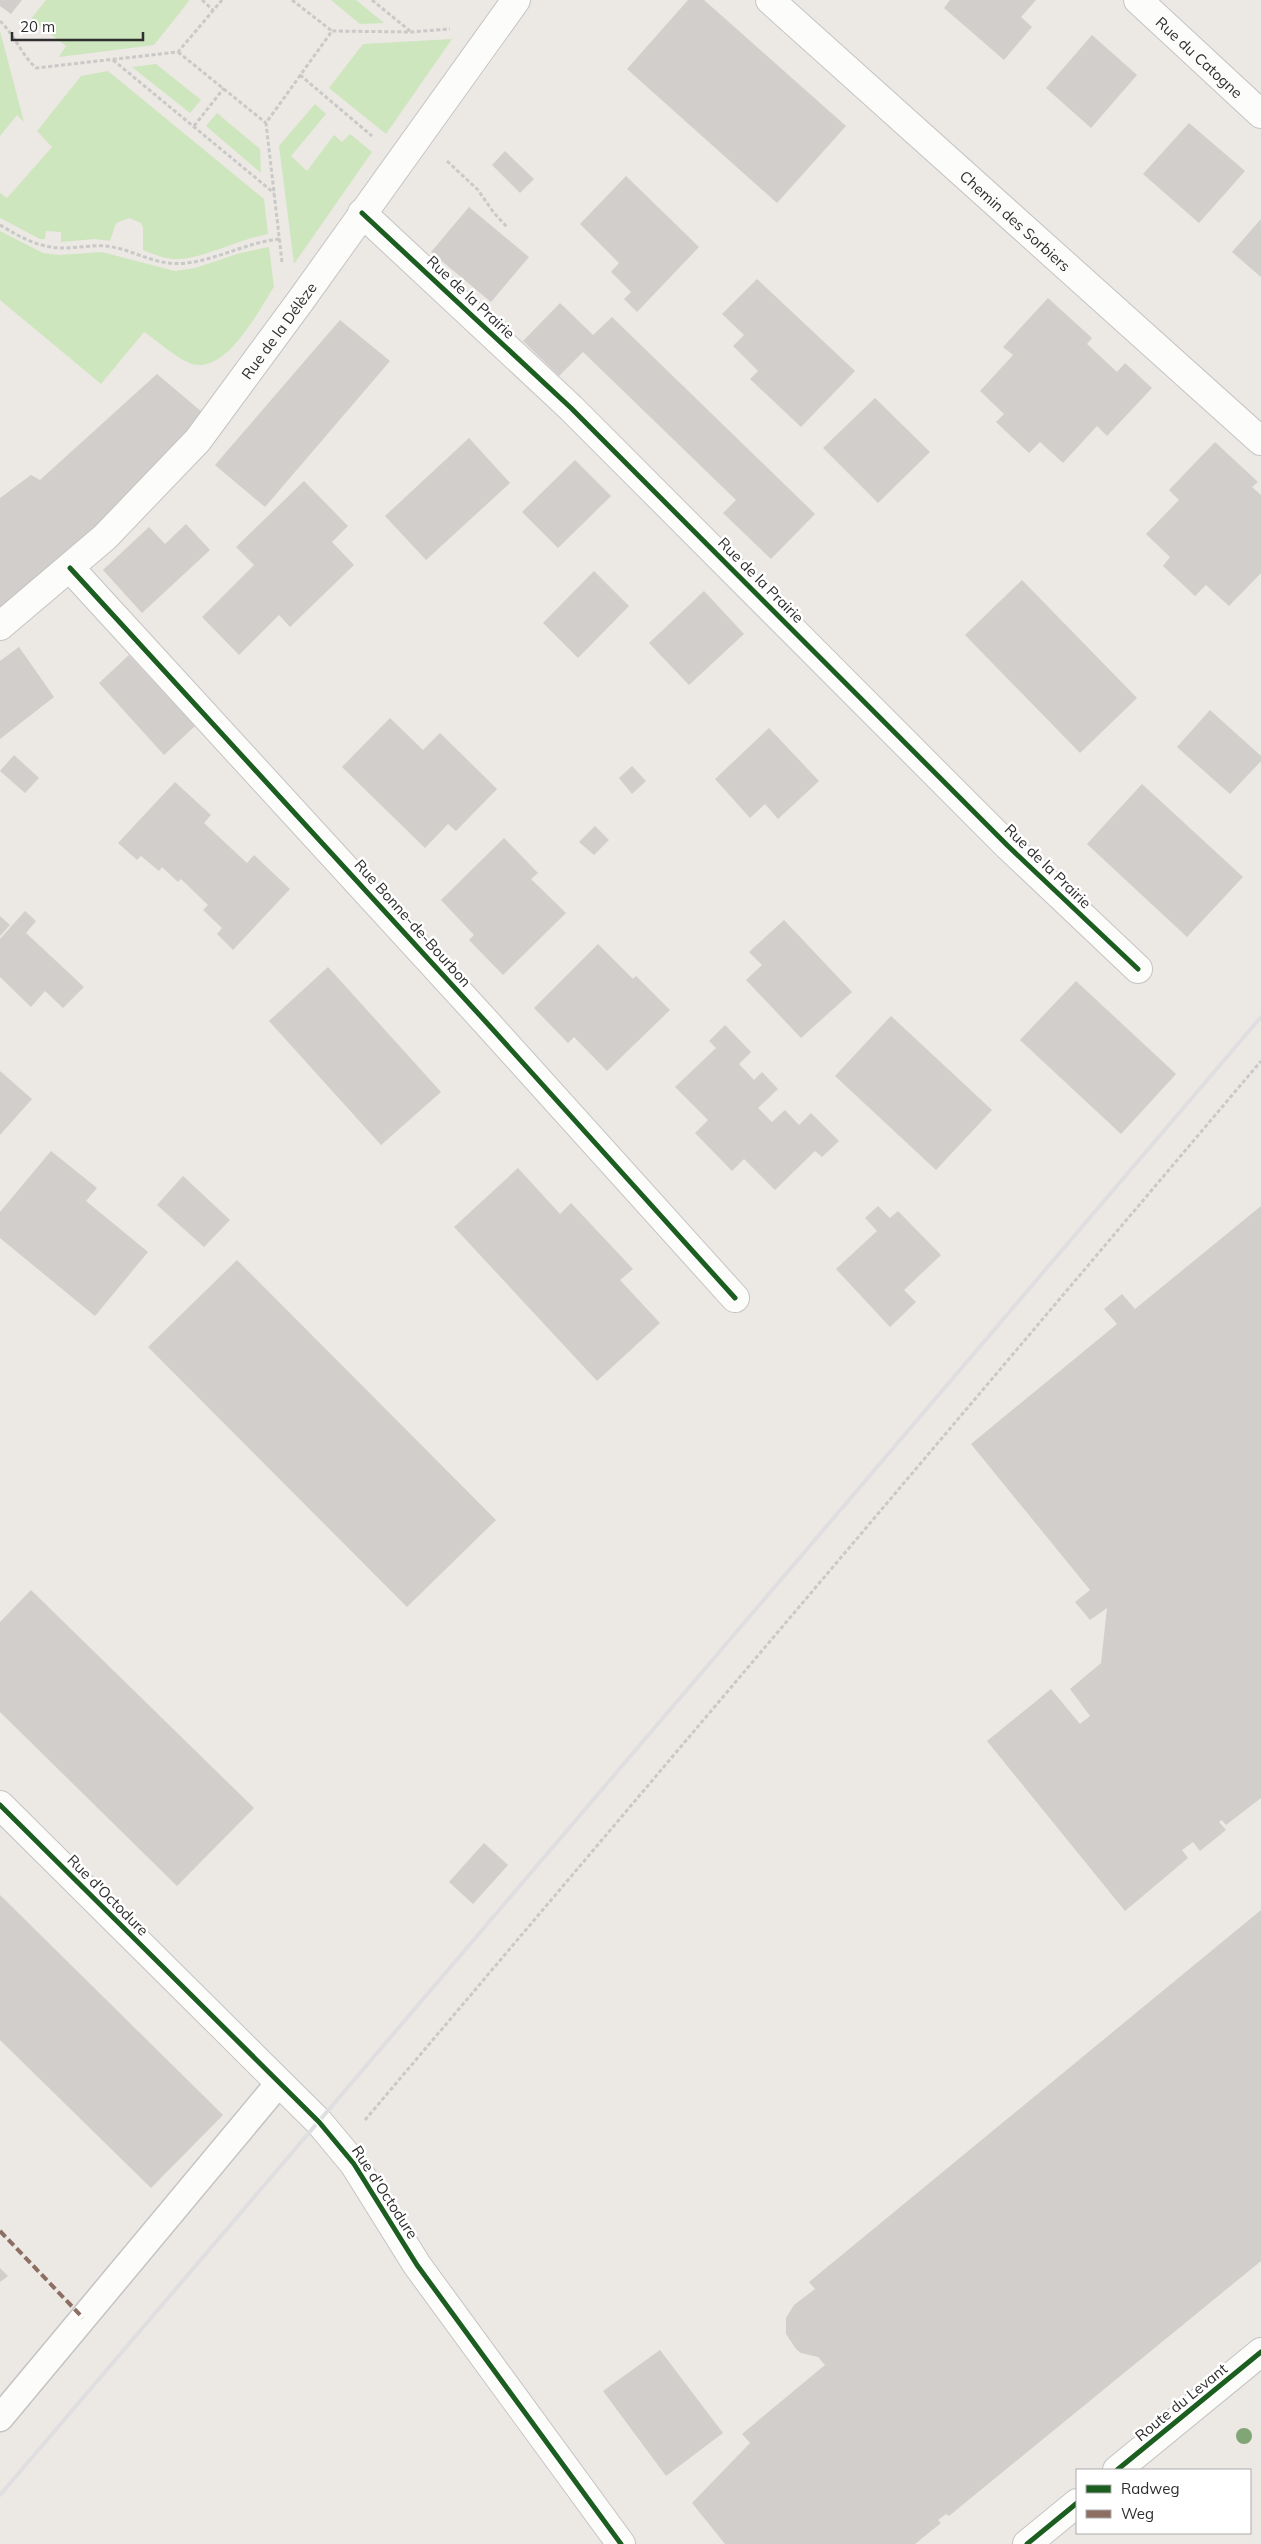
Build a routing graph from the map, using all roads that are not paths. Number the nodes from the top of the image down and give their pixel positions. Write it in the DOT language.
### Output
graph roads {
  1 [pos="516,0"];
  2 [pos="770,0"];
  3 [pos="1138,0"];
  4 [pos="1261,114"];
  5 [pos="362,213"];
  6 [pos="1261,441"];
  7 [pos="70,568"];
  8 [pos="0,626"];
  9 [pos="1138,969"];
  10 [pos="735,1298"];
  11 [pos="0,1805"];
  12 [pos="279,2083"];
  13 [pos="1261,2352"];
  14 [pos="0,2418"];
  15 [pos="1118,2469"];
  16 [pos="1076,2504"];
  17 [pos="621,2544"];
  18 [pos="1027,2544"];
  1 -- 5 [label="street, Rue de la Délèze"];
  2 -- 6 [label="street, Chemin des Sorbiers"];
  3 -- 4 [label="street, Rue du Catogne"];
  5 -- 7 [label="street, Rue de la Délèze"];
  5 -- 9 [label="street, Rue de la Prairie"];
  7 -- 8 [label="street, Rue de la Délèze"];
  7 -- 10 [label="street, Rue Bonne-de-Bourbon"];
  11 -- 12 [label="street, Rue d'Octodure"];
  12 -- 14 [label="lane"];
  12 -- 17 [label="street, Rue d'Octodure"];
  13 -- 15 [label="street, Route du Levant"];
  16 -- 18 [label="street"];
}
